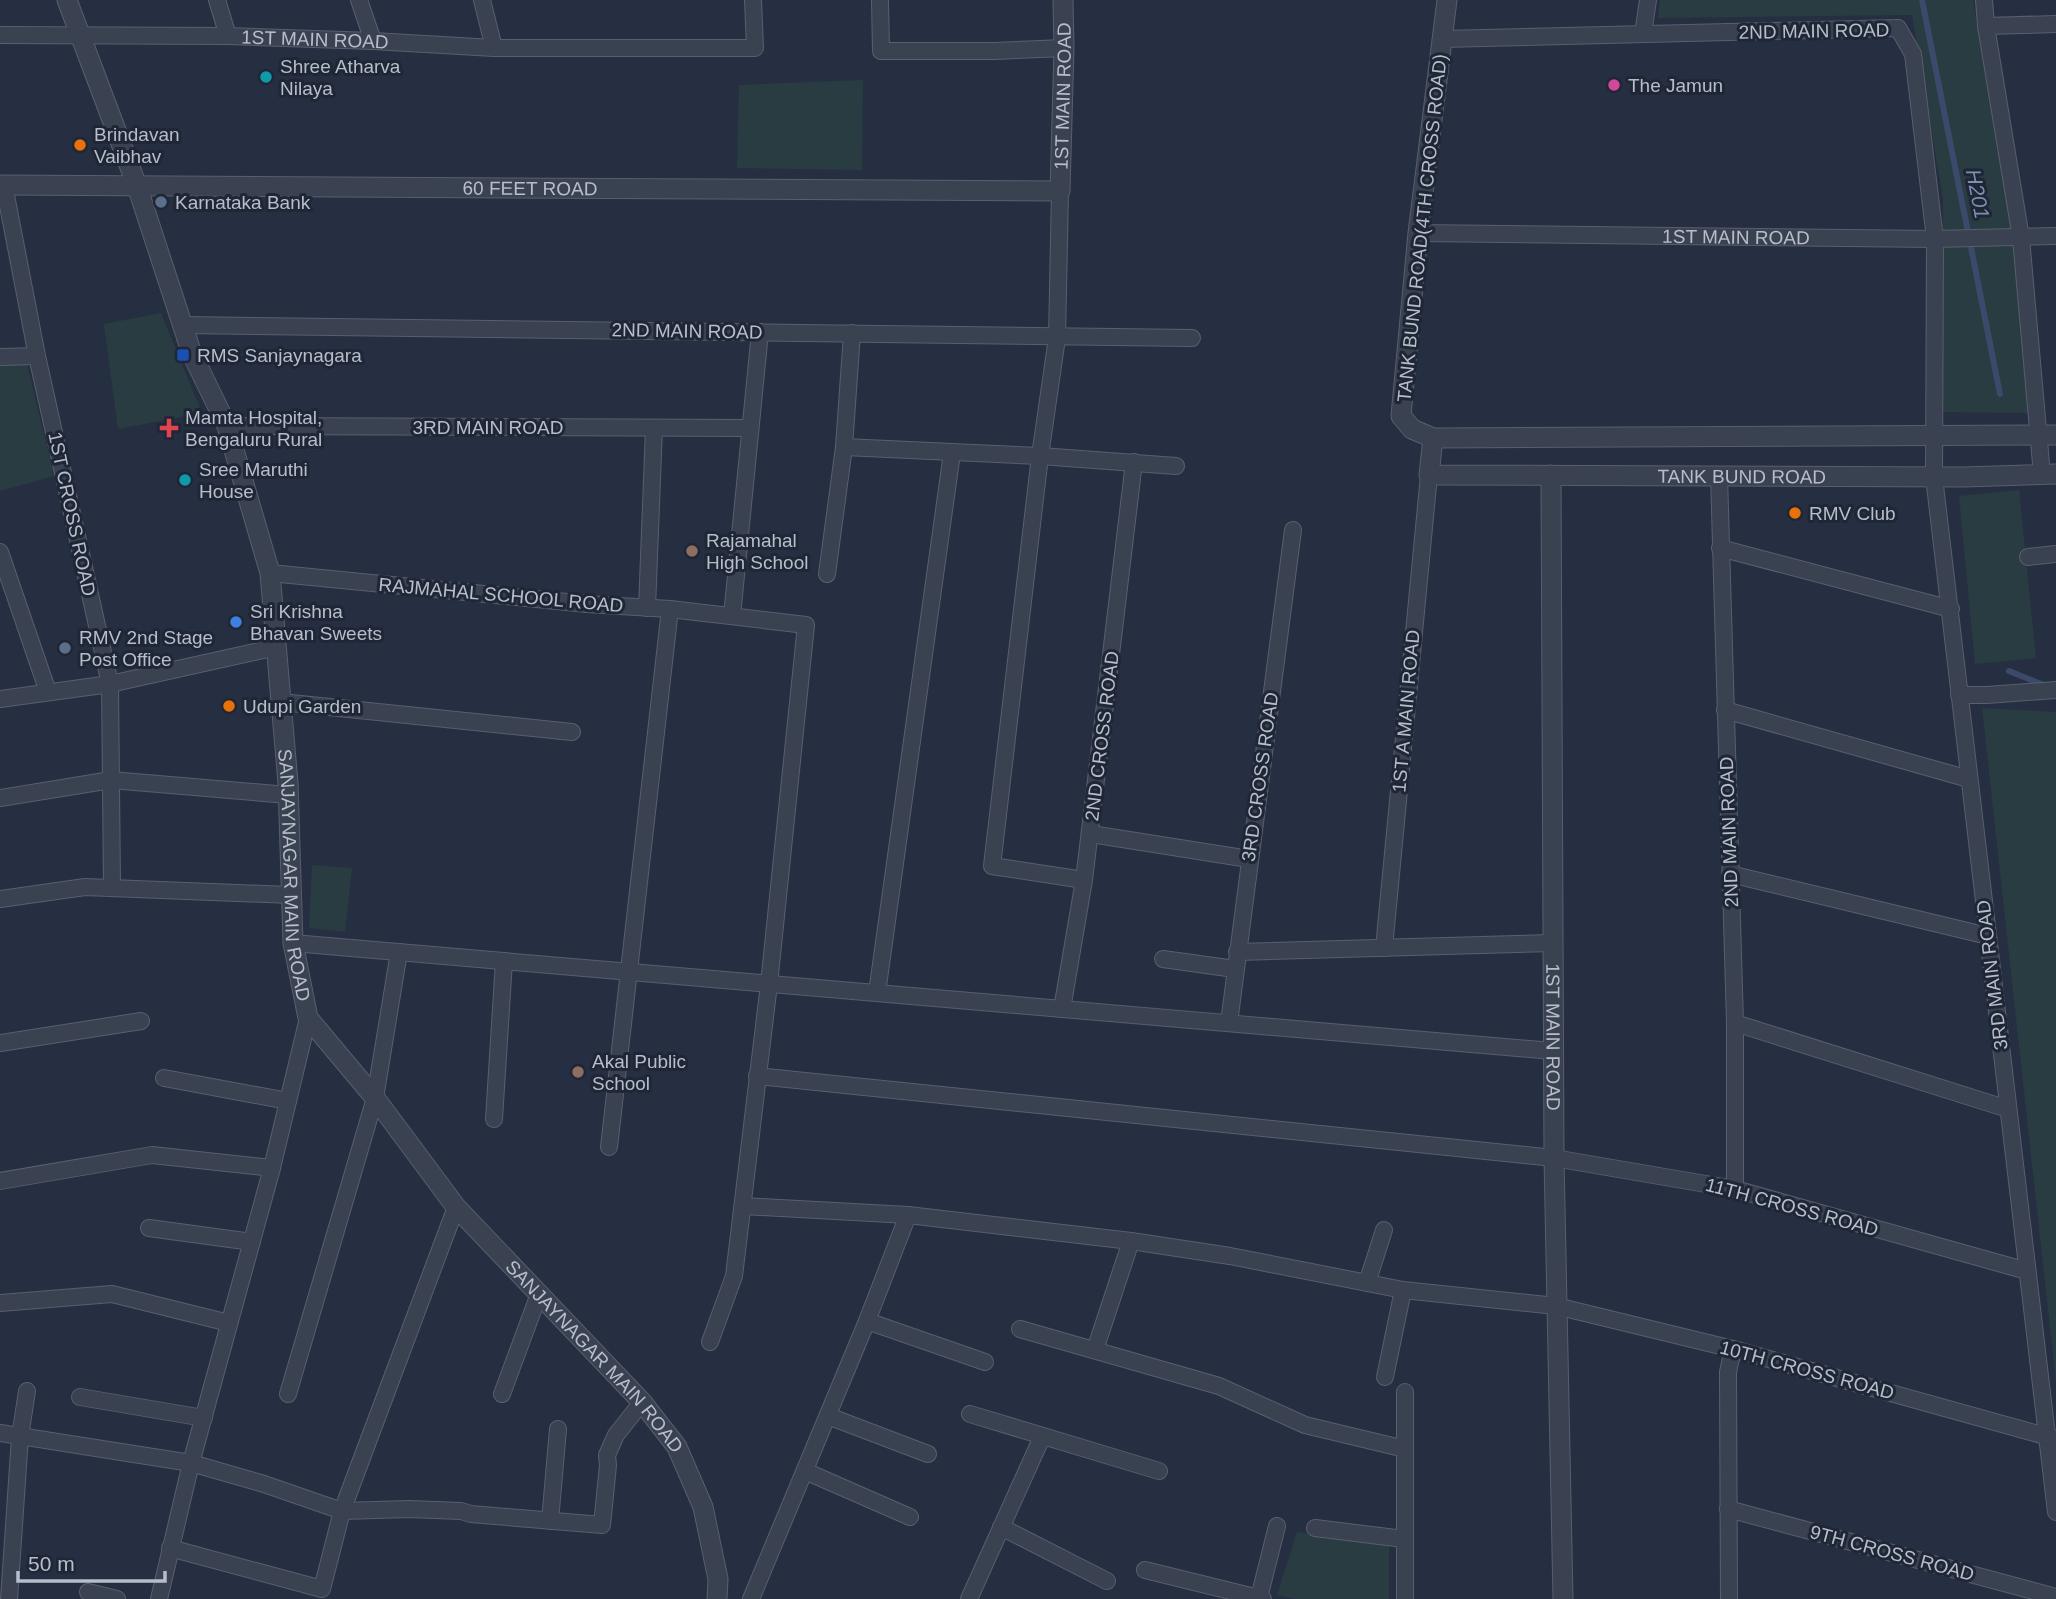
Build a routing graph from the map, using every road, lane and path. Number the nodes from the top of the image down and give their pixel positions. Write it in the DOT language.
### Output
graph roads {
  1 [pos="67,0"];
  2 [pos="216,0"];
  3 [pos="359,0"];
  4 [pos="482,0"];
  5 [pos="753,0"];
  6 [pos="880,0"];
  7 [pos="1063,0"];
  8 [pos="1447,0"];
  9 [pos="1648,0"];
  10 [pos="1984,0"];
  11 [pos="2056,24"];
  12 [pos="1986,26"];
  13 [pos="1643,34"];
  14 [pos="0,35"];
  15 [pos="80,35"];
  16 [pos="228,36"];
  17 [pos="1442,39"];
  18 [pos="373,41"];
  19 [pos="494,48"];
  20 [pos="1064,48"];
  21 [pos="2,185"];
  22 [pos="137,186"];
  23 [pos="1060,191"];
  24 [pos="1418,233"];
  25 [pos="2056,236"];
  26 [pos="2012,238"];
  27 [pos="1941,239"];
  28 [pos="183,326"];
  29 [pos="760,332"];
  30 [pos="852,333"];
  31 [pos="1057,338"];
  32 [pos="1192,338"];
  33 [pos="37,356"];
  34 [pos="0,357"];
  35 [pos="227,426"];
  36 [pos="654,428"];
  37 [pos="749,428"];
  38 [pos="2048,436"];
  39 [pos="1934,437"];
  40 [pos="1433,438"];
  41 [pos="844,447"];
  42 [pos="953,453"];
  43 [pos="1040,456"];
  44 [pos="1134,462"];
  45 [pos="1176,466"];
  46 [pos="2049,474"];
  47 [pos="1429,475"];
  48 [pos="1551,475"];
  49 [pos="1719,476"];
  50 [pos="1947,477"];
  51 [pos="1293,530"];
  52 [pos="1720,548"];
  53 [pos="0,552"];
  54 [pos="2056,554"];
  55 [pos="2028,557"];
  56 [pos="270,573"];
  57 [pos="827,574"];
  58 [pos="647,608"];
  59 [pos="670,609"];
  60 [pos="1951,609"];
  61 [pos="732,615"];
  62 [pos="277,647"];
  63 [pos="110,684"];
  64 [pos="2056,690"];
  65 [pos="48,692"];
  66 [pos="1963,695"];
  67 [pos="0,699"];
  68 [pos="281,702"];
  69 [pos="1725,710"];
  70 [pos="572,732"];
  71 [pos="1969,779"];
  72 [pos="111,780"];
  73 [pos="288,795"];
  74 [pos="0,798"];
  75 [pos="1091,834"];
  76 [pos="1249,859"];
  77 [pos="1730,874"];
  78 [pos="1084,880"];
  79 [pos="112,888"];
  80 [pos="291,895"];
  81 [pos="0,900"];
  82 [pos="1988,936"];
  83 [pos="293,943"];
  84 [pos="1553,943"];
  85 [pos="1384,948"];
  86 [pos="399,952"];
  87 [pos="1237,952"];
  88 [pos="1163,959"];
  89 [pos="504,961"];
  90 [pos="1235,969"];
  91 [pos="628,972"];
  92 [pos="769,984"];
  93 [pos="877,993"];
  94 [pos="1062,1009"];
  95 [pos="309,1018"];
  96 [pos="141,1021"];
  97 [pos="1229,1023"];
  98 [pos="1735,1023"];
  99 [pos="0,1043"];
  100 [pos="1553,1051"];
  101 [pos="757,1076"];
  102 [pos="164,1078"];
  103 [pos="375,1098"];
  104 [pos="288,1101"];
  105 [pos="2008,1110"];
  106 [pos="494,1119"];
  107 [pos="610,1147"];
  108 [pos="1554,1158"];
  109 [pos="272,1168"];
  110 [pos="0,1181"];
  111 [pos="1735,1189"];
  112 [pos="743,1206"];
  113 [pos="456,1207"];
  114 [pos="908,1215"];
  115 [pos="149,1228"];
  116 [pos="1384,1230"];
  117 [pos="1131,1241"];
  118 [pos="252,1242"];
  119 [pos="2027,1271"];
  120 [pos="1367,1283"];
  121 [pos="1403,1290"];
  122 [pos="539,1294"];
  123 [pos="0,1303"];
  124 [pos="1556,1306"];
  125 [pos="867,1321"];
  126 [pos="229,1323"];
  127 [pos="1020,1329"];
  128 [pos="710,1342"];
  129 [pos="1733,1349"];
  130 [pos="1095,1350"];
  131 [pos="985,1363"];
  132 [pos="1385,1377"];
  133 [pos="27,1391"];
  134 [pos="1405,1392"];
  135 [pos="288,1394"];
  136 [pos="502,1394"];
  137 [pos="80,1397"];
  138 [pos="642,1402"];
  139 [pos="970,1413"];
  140 [pos="828,1416"];
  141 [pos="204,1418"];
  142 [pos="558,1429"];
  143 [pos="0,1433"];
  144 [pos="20,1437"];
  145 [pos="1042,1437"];
  146 [pos="2052,1438"];
  147 [pos="1405,1449"];
  148 [pos="928,1454"];
  149 [pos="191,1463"];
  150 [pos="805,1471"];
  151 [pos="1159,1471"];
  152 [pos="1728,1509"];
  153 [pos="342,1511"];
  154 [pos="2056,1512"];
  155 [pos="910,1517"];
  156 [pos="550,1521"];
  157 [pos="1277,1526"];
  158 [pos="1001,1527"];
  159 [pos="1315,1528"];
  160 [pos="1404,1539"];
  161 [pos="170,1548"];
  162 [pos="6,1569"];
  163 [pos="1145,1570"];
  164 [pos="1107,1581"];
  165 [pos="88,1592"];
  166 [pos="2056,1597"];
  167 [pos="9,1599"];
  168 [pos="117,1599"];
  169 [pos="159,1599"];
  170 [pos="717,1599"];
  171 [pos="751,1599"];
  172 [pos="969,1599"];
  173 [pos="1261,1599"];
  174 [pos="1405,1599"];
  175 [pos="1563,1599"];
  176 [pos="1729,1599"];
  1 -- 15 [label="street, SANJAYNAGAR MAIN ROAD"];
  2 -- 16 [label="street"];
  3 -- 18 [label="street"];
  4 -- 19 [label="street"];
  5 -- 19 [label="street, 1ST MAIN ROAD"];
  6 -- 20 [label="street"];
  7 -- 20 [label="street, 1ST MAIN ROAD"];
  8 -- 17 [label="street, TANK BUND ROAD(4TH CROSS ROAD)"];
  9 -- 13 [label="street"];
  10 -- 12 [label="street"];
  11 -- 12 [label="street"];
  12 -- 26 [label="street"];
  13 -- 17 [label="street, 2ND MAIN ROAD"];
  13 -- 27 [label="street, 2ND MAIN ROAD"];
  14 -- 15 [label="street, 1ST MAIN ROAD"];
  15 -- 16 [label="street, 1ST MAIN ROAD"];
  15 -- 22 [label="street, SANJAYNAGAR MAIN ROAD"];
  16 -- 18 [label="street, 1ST MAIN ROAD"];
  17 -- 24 [label="street, TANK BUND ROAD(4TH CROSS ROAD)"];
  18 -- 19 [label="street, 1ST MAIN ROAD"];
  20 -- 23 [label="street, 1ST MAIN ROAD"];
  21 -- 22 [label="street, 60 FEET ROAD"];
  21 -- 33 [label="street, 1ST CROSS ROAD"];
  22 -- 23 [label="street, 60 FEET ROAD"];
  22 -- 28 [label="street, SANJAYNAGAR MAIN ROAD"];
  23 -- 31 [label="street"];
  24 -- 27 [label="street, 1ST MAIN ROAD"];
  24 -- 40 [label="street, TANK BUND ROAD(4TH CROSS ROAD)"];
  25 -- 26 [label="street, 1ST MAIN ROAD"];
  26 -- 27 [label="street, 1ST MAIN ROAD"];
  26 -- 38 [label="street"];
  27 -- 39 [label="street, 2ND MAIN ROAD"];
  28 -- 29 [label="street, 2ND MAIN ROAD"];
  28 -- 35 [label="street, SANJAYNAGAR MAIN ROAD"];
  29 -- 30 [label="street, 2ND MAIN ROAD"];
  29 -- 37 [label="street"];
  30 -- 31 [label="street, 2ND MAIN ROAD"];
  30 -- 41 [label="street"];
  31 -- 32 [label="street, 2ND MAIN ROAD"];
  31 -- 43 [label="street"];
  33 -- 34 [label="street"];
  33 -- 63 [label="street, 1ST CROSS ROAD"];
  35 -- 36 [label="street, 3RD MAIN ROAD"];
  35 -- 56 [label="street, SANJAYNAGAR MAIN ROAD"];
  36 -- 37 [label="street, 3RD MAIN ROAD"];
  36 -- 58 [label="street"];
  37 -- 61 [label="street"];
  38 -- 39 [label="street, TANK BUND ROAD"];
  38 -- 46 [label="street"];
  39 -- 40 [label="street, TANK BUND ROAD"];
  39 -- 50 [label="street, 3RD MAIN ROAD"];
  40 -- 47 [label="street"];
  41 -- 42 [label="street"];
  41 -- 57 [label="street"];
  42 -- 43 [label="street"];
  42 -- 93 [label="street"];
  43 -- 44 [label="street"];
  43 -- 78 [label="street"];
  44 -- 45 [label="street"];
  44 -- 75 [label="street, 2ND CROSS ROAD"];
  46 -- 50 [label="street, TANK BUND ROAD"];
  47 -- 48 [label="street, TANK BUND ROAD"];
  47 -- 85 [label="street, 1ST A MAIN ROAD"];
  48 -- 49 [label="street, TANK BUND ROAD"];
  48 -- 84 [label="street, 1ST MAIN ROAD"];
  49 -- 50 [label="street, TANK BUND ROAD"];
  49 -- 52 [label="street, 2ND MAIN ROAD"];
  50 -- 60 [label="street, 3RD MAIN ROAD"];
  51 -- 76 [label="street, 3RD CROSS ROAD"];
  52 -- 60 [label="street"];
  52 -- 69 [label="street, 2ND MAIN ROAD"];
  53 -- 65 [label="street"];
  54 -- 55 [label="street"];
  56 -- 58 [label="street, RAJMAHAL SCHOOL ROAD"];
  56 -- 62 [label="street, SANJAYNAGAR MAIN ROAD"];
  58 -- 59 [label="street, RAJMAHAL SCHOOL ROAD"];
  59 -- 61 [label="street, RAJMAHAL SCHOOL ROAD"];
  59 -- 91 [label="street"];
  60 -- 66 [label="street, 3RD MAIN ROAD"];
  61 -- 92 [label="street, RAJMAHAL SCHOOL ROAD"];
  62 -- 63 [label="street"];
  62 -- 68 [label="street, SANJAYNAGAR MAIN ROAD"];
  63 -- 65 [label="street"];
  63 -- 72 [label="street, 1ST CROSS ROAD"];
  64 -- 66 [label="street"];
  65 -- 67 [label="street"];
  66 -- 71 [label="street, 3RD MAIN ROAD"];
  68 -- 70 [label="street"];
  68 -- 73 [label="street, SANJAYNAGAR MAIN ROAD"];
  69 -- 71 [label="street"];
  69 -- 77 [label="street, 2ND MAIN ROAD"];
  71 -- 82 [label="street, 3RD MAIN ROAD"];
  72 -- 73 [label="street"];
  72 -- 74 [label="street"];
  72 -- 79 [label="street, 1ST CROSS ROAD"];
  73 -- 80 [label="street, SANJAYNAGAR MAIN ROAD"];
  75 -- 76 [label="street"];
  75 -- 78 [label="street, 2ND CROSS ROAD"];
  76 -- 87 [label="street, 3RD CROSS ROAD"];
  77 -- 82 [label="street"];
  77 -- 98 [label="street, 2ND MAIN ROAD"];
  78 -- 94 [label="street, 2ND CROSS ROAD"];
  79 -- 80 [label="street"];
  79 -- 81 [label="street"];
  80 -- 83 [label="street, SANJAYNAGAR MAIN ROAD"];
  82 -- 105 [label="street, 3RD MAIN ROAD"];
  83 -- 86 [label="street"];
  83 -- 95 [label="street, SANJAYNAGAR MAIN ROAD"];
  84 -- 85 [label="street"];
  84 -- 100 [label="street, 1ST MAIN ROAD"];
  85 -- 87 [label="street"];
  86 -- 89 [label="street"];
  86 -- 103 [label="street"];
  87 -- 90 [label="street, 3RD CROSS ROAD"];
  88 -- 90 [label="street"];
  89 -- 91 [label="street"];
  89 -- 106 [label="street"];
  90 -- 97 [label="street, 3RD CROSS ROAD"];
  91 -- 92 [label="street"];
  91 -- 107 [label="street"];
  92 -- 93 [label="street"];
  92 -- 101 [label="street"];
  93 -- 94 [label="street"];
  94 -- 97 [label="street"];
  95 -- 103 [label="street, SANJAYNAGAR MAIN ROAD"];
  95 -- 104 [label="street"];
  96 -- 99 [label="street"];
  97 -- 100 [label="street"];
  98 -- 105 [label="street"];
  98 -- 111 [label="street, 2ND MAIN ROAD"];
  100 -- 108 [label="street, 1ST MAIN ROAD"];
  101 -- 108 [label="street, 11TH CROSS ROAD"];
  101 -- 112 [label="street"];
  102 -- 104 [label="street"];
  103 -- 113 [label="street, SANJAYNAGAR MAIN ROAD"];
  103 -- 135 [label="street"];
  104 -- 109 [label="street"];
  105 -- 119 [label="street, 3RD MAIN ROAD"];
  108 -- 111 [label="street, 11TH CROSS ROAD"];
  108 -- 124 [label="street, 1ST MAIN ROAD"];
  109 -- 110 [label="street"];
  109 -- 118 [label="street"];
  111 -- 119 [label="street, 11TH CROSS ROAD"];
  112 -- 114 [label="street, 10TH CROSS ROAD"];
  112 -- 128 [label="street"];
  113 -- 122 [label="street, SANJAYNAGAR MAIN ROAD"];
  113 -- 153 [label="street"];
  114 -- 117 [label="street, 10TH CROSS ROAD"];
  114 -- 125 [label="street"];
  115 -- 118 [label="street"];
  116 -- 120 [label="street"];
  117 -- 120 [label="street, 10TH CROSS ROAD"];
  117 -- 130 [label="street"];
  118 -- 126 [label="street"];
  119 -- 146 [label="street, 3RD MAIN ROAD"];
  120 -- 121 [label="street, 10TH CROSS ROAD"];
  121 -- 124 [label="street, 10TH CROSS ROAD"];
  121 -- 132 [label="street"];
  122 -- 136 [label="street"];
  122 -- 138 [label="street, SANJAYNAGAR MAIN ROAD"];
  123 -- 126 [label="street"];
  124 -- 129 [label="street, 10TH CROSS ROAD"];
  124 -- 175 [label="street, 1ST MAIN ROAD"];
  125 -- 131 [label="street"];
  125 -- 140 [label="street"];
  126 -- 141 [label="street"];
  127 -- 130 [label="street"];
  129 -- 146 [label="street, 10TH CROSS ROAD"];
  129 -- 152 [label="street"];
  130 -- 147 [label="street"];
  133 -- 144 [label="street"];
  134 -- 147 [label="street"];
  137 -- 141 [label="street"];
  138 -- 156 [label="street"];
  138 -- 170 [label="street, SANJAYNAGAR MAIN ROAD"];
  139 -- 145 [label="street"];
  140 -- 148 [label="street"];
  140 -- 150 [label="street"];
  141 -- 149 [label="street"];
  142 -- 156 [label="street"];
  143 -- 144 [label="street"];
  144 -- 149 [label="street"];
  144 -- 162 [label="street"];
  145 -- 151 [label="street"];
  145 -- 158 [label="street"];
  146 -- 154 [label="street, 3RD MAIN ROAD"];
  147 -- 160 [label="street"];
  149 -- 153 [label="street"];
  149 -- 161 [label="street"];
  150 -- 155 [label="street"];
  150 -- 171 [label="street"];
  152 -- 166 [label="street, 9TH CROSS ROAD"];
  152 -- 176 [label="street"];
  153 -- 156 [label="street"];
  153 -- 161 [label="street"];
  157 -- 173 [label="street"];
  158 -- 164 [label="street"];
  158 -- 172 [label="street"];
  159 -- 160 [label="street"];
  160 -- 174 [label="street"];
  161 -- 169 [label="street"];
  162 -- 167 [label="street"];
  163 -- 173 [label="street"];
  165 -- 168 [label="street"];
}
